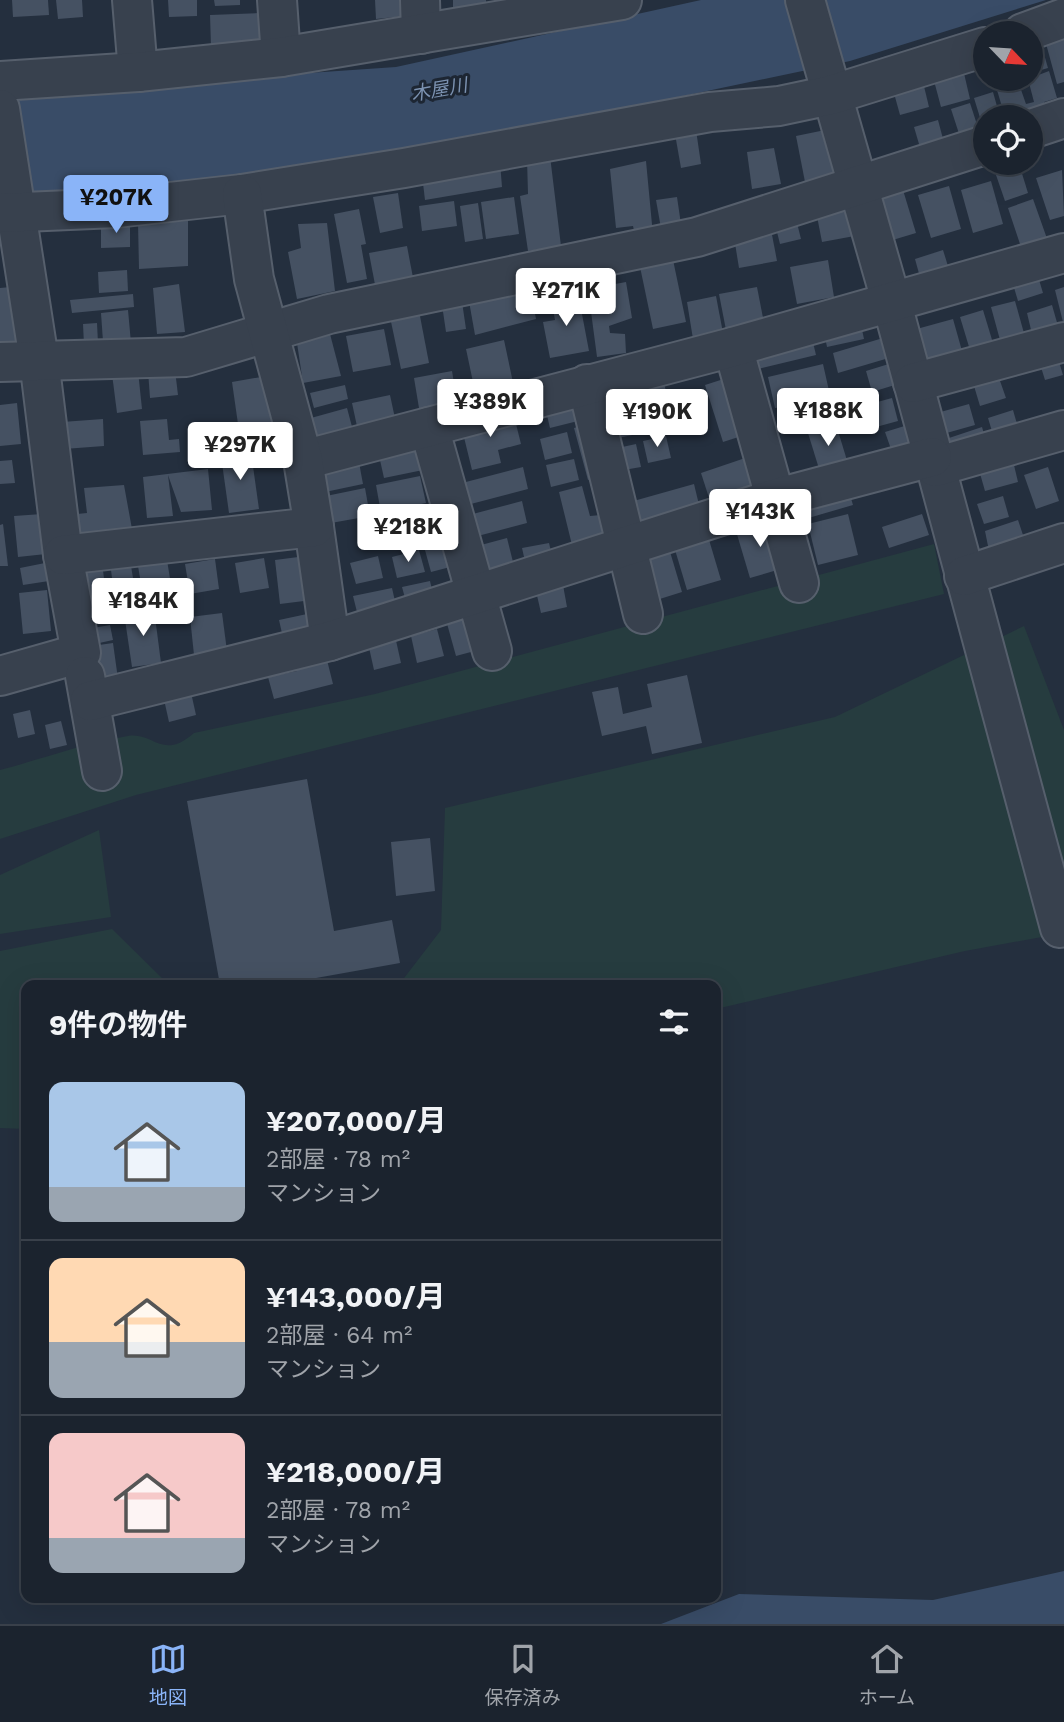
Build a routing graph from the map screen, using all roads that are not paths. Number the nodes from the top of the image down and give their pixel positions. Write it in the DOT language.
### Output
graph roads {
  1 [pos="132,0"];
  2 [pos="277,0"];
  3 [pos="622,0"];
  4 [pos="805,0"];
  5 [pos="564,5"];
  6 [pos="420,17"];
  7 [pos="1064,18"];
  8 [pos="1043,26"];
  9 [pos="973,50"];
  10 [pos="281,57"];
  11 [pos="138,72"];
  12 [pos="0,81"];
  13 [pos="829,87"];
  14 [pos="0,109"];
  15 [pos="1064,118"];
  16 [pos="1043,125"];
  17 [pos="973,149"];
  18 [pos="859,187"];
  19 [pos="242,194"];
  20 [pos="8,212"];
  21 [pos="1064,253"];
  22 [pos="892,304"];
  23 [pos="269,333"];
  24 [pos="1064,342"];
  25 [pos="733,347"];
  26 [pos="38,360"];
  27 [pos="0,362"];
  28 [pos="913,383"];
  29 [pos="587,384"];
  30 [pos="429,426"];
  31 [pos="1064,430"];
  32 [pos="303,460"];
  33 [pos="934,462"];
  34 [pos="777,498"];
  35 [pos="314,527"];
  36 [pos="1064,542"];
  37 [pos="625,548"];
  38 [pos="63,555"];
  39 [pos="964,576"];
  40 [pos="799,583"];
  41 [pos="477,597"];
  42 [pos="643,614"];
  43 [pos="330,641"];
  44 [pos="492,651"];
  45 [pos="81,653"];
  46 [pos="0,676"];
  47 [pos="90,701"];
  48 [pos="102,771"];
  49 [pos="1060,928"];
  1 -- 11 [label="street"];
  2 -- 10 [label="street"];
  3 -- 5 [label="street"];
  4 -- 13 [label="street"];
  5 -- 6 [label="street"];
  6 -- 10 [label="street"];
  7 -- 8 [label="street"];
  9 -- 13 [label="street"];
  10 -- 11 [label="street"];
  11 -- 12 [label="street"];
  13 -- 18 [label="street"];
  13 -- 19 [label="street"];
  14 -- 20 [label="street"];
  15 -- 16 [label="street"];
  17 -- 18 [label="street"];
  18 -- 22 [label="street"];
  18 -- 23 [label="street"];
  19 -- 20 [label="street"];
  19 -- 23 [label="street"];
  20 -- 26 [label="street"];
  21 -- 22 [label="street"];
  22 -- 25 [label="street"];
  22 -- 28 [label="street"];
  23 -- 26 [label="street"];
  23 -- 32 [label="street"];
  24 -- 28 [label="street"];
  25 -- 29 [label="street"];
  25 -- 34 [label="street"];
  26 -- 27 [label="street"];
  26 -- 38 [label="street"];
  28 -- 33 [label="street"];
  29 -- 30 [label="street"];
  29 -- 37 [label="street"];
  30 -- 32 [label="street"];
  30 -- 41 [label="street"];
  31 -- 33 [label="street"];
  32 -- 35 [label="street"];
  33 -- 34 [label="street"];
  33 -- 39 [label="street"];
  34 -- 37 [label="street"];
  34 -- 40 [label="street"];
  35 -- 38 [label="street"];
  35 -- 43 [label="street"];
  36 -- 39 [label="street"];
  37 -- 41 [label="street"];
  37 -- 42 [label="street"];
  38 -- 45 [label="street"];
  39 -- 49 [label="street"];
  41 -- 43 [label="street"];
  41 -- 44 [label="street"];
  43 -- 47 [label="street"];
  45 -- 46 [label="street"];
  45 -- 47 [label="street"];
  47 -- 48 [label="street"];
}
